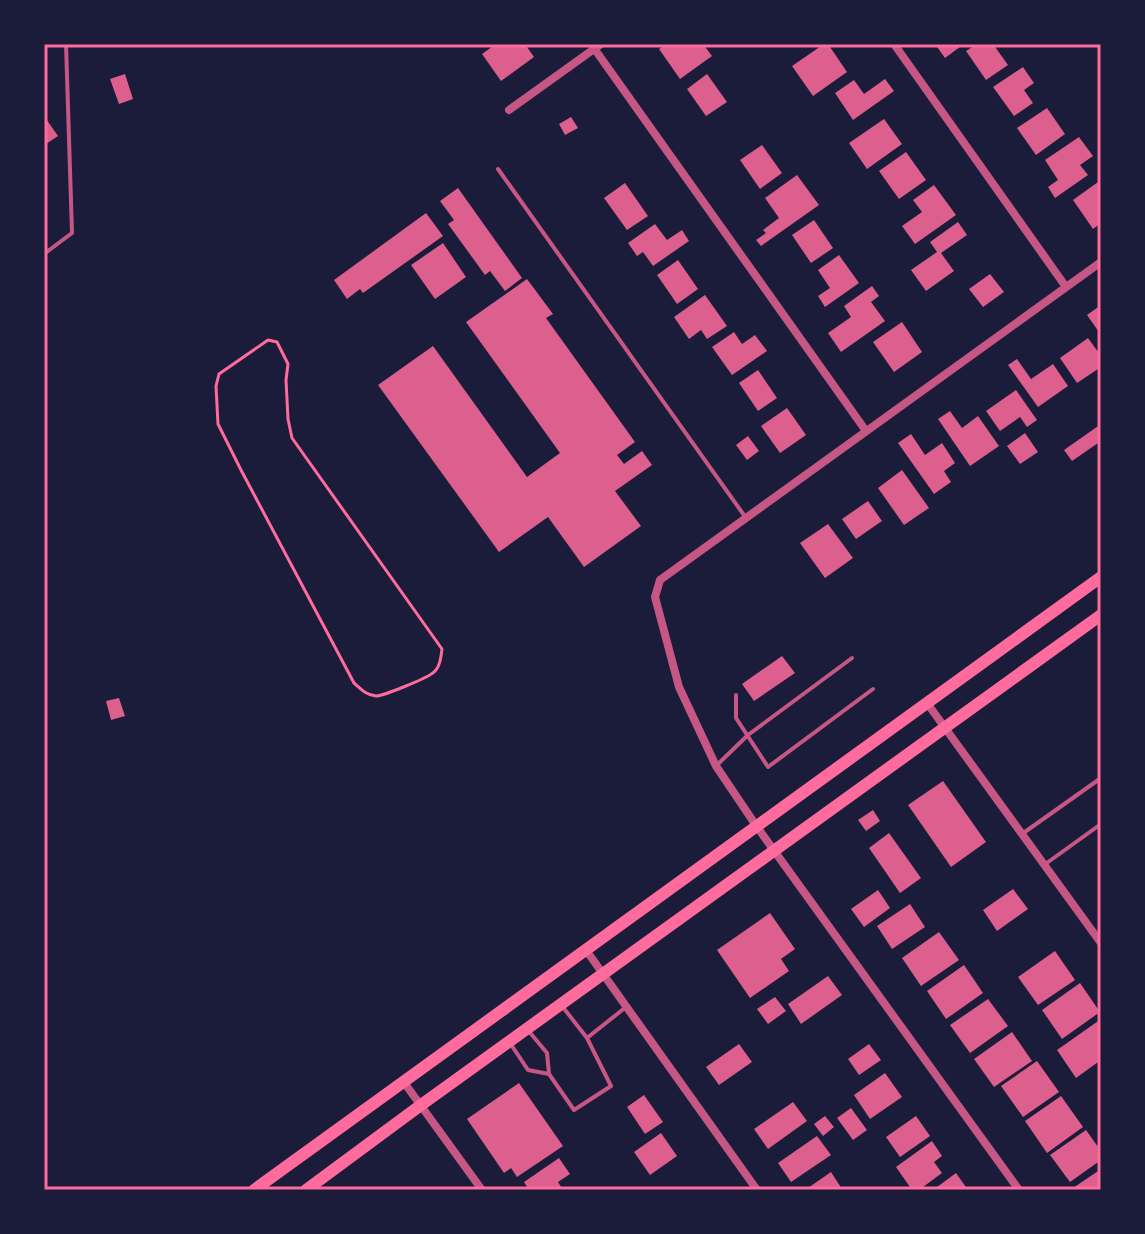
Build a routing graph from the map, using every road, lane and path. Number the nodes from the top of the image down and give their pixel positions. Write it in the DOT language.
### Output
graph roads {
  1 [pos="66,44"];
  2 [pos="894,44"];
  3 [pos="595,46"];
  4 [pos="509,110"];
  5 [pos="498,169"];
  6 [pos="44,254"];
  7 [pos="1101,262"];
  8 [pos="1066,287"];
  9 [pos="216,386"];
  10 [pos="866,431"];
  11 [pos="746,518"];
  12 [pos="1101,577"];
  13 [pos="1101,615"];
  14 [pos="852,658"];
  15 [pos="873,689"];
  16 [pos="736,695"];
  17 [pos="927,703"];
  18 [pos="945,727"];
  19 [pos="748,735"];
  20 [pos="716,766"];
  21 [pos="1101,778"];
  22 [pos="1101,824"];
  23 [pos="757,827"];
  24 [pos="1022,834"];
  25 [pos="774,850"];
  26 [pos="1044,865"];
  27 [pos="1101,943"];
  28 [pos="586,950"];
  29 [pos="602,974"];
  30 [pos="561,1004"];
  31 [pos="626,1007"];
  32 [pos="526,1029"];
  33 [pos="587,1038"];
  34 [pos="509,1041"];
  35 [pos="549,1074"];
  36 [pos="403,1081"];
  37 [pos="421,1105"];
  38 [pos="254,1190"];
  39 [pos="306,1190"];
  40 [pos="482,1190"];
  41 [pos="757,1190"];
  42 [pos="1019,1190"];
  1 -- 6 [label="lane"];
  2 -- 8 [label="street"];
  3 -- 4 [label="street"];
  3 -- 10 [label="street"];
  5 -- 11 [label="lane"];
  7 -- 8 [label="street"];
  8 -- 10 [label="street"];
  9 -- 9 [label="path"];
  10 -- 11 [label="street"];
  11 -- 20 [label="street"];
  12 -- 17 [label="main road"];
  13 -- 18 [label="main road"];
  14 -- 19 [label="lane"];
  15 -- 19 [label="lane"];
  16 -- 19 [label="lane"];
  17 -- 18 [label="street"];
  17 -- 23 [label="main road"];
  18 -- 24 [label="street"];
  18 -- 25 [label="main road"];
  19 -- 20 [label="lane"];
  20 -- 23 [label="street"];
  21 -- 24 [label="lane"];
  22 -- 26 [label="lane"];
  23 -- 25 [label="street"];
  23 -- 28 [label="main road"];
  24 -- 26 [label="street"];
  25 -- 29 [label="main road"];
  25 -- 42 [label="street"];
  26 -- 27 [label="street"];
  28 -- 29 [label="street"];
  28 -- 36 [label="main road"];
  29 -- 30 [label="main road"];
  29 -- 31 [label="street"];
  30 -- 32 [label="main road"];
  30 -- 33 [label="lane"];
  31 -- 33 [label="lane"];
  31 -- 41 [label="street"];
  32 -- 34 [label="main road"];
  32 -- 35 [label="lane"];
  33 -- 35 [label="lane"];
  34 -- 35 [label="lane"];
  34 -- 37 [label="main road"];
  36 -- 37 [label="street"];
  36 -- 38 [label="main road"];
  37 -- 39 [label="main road"];
  37 -- 40 [label="street"];
}
